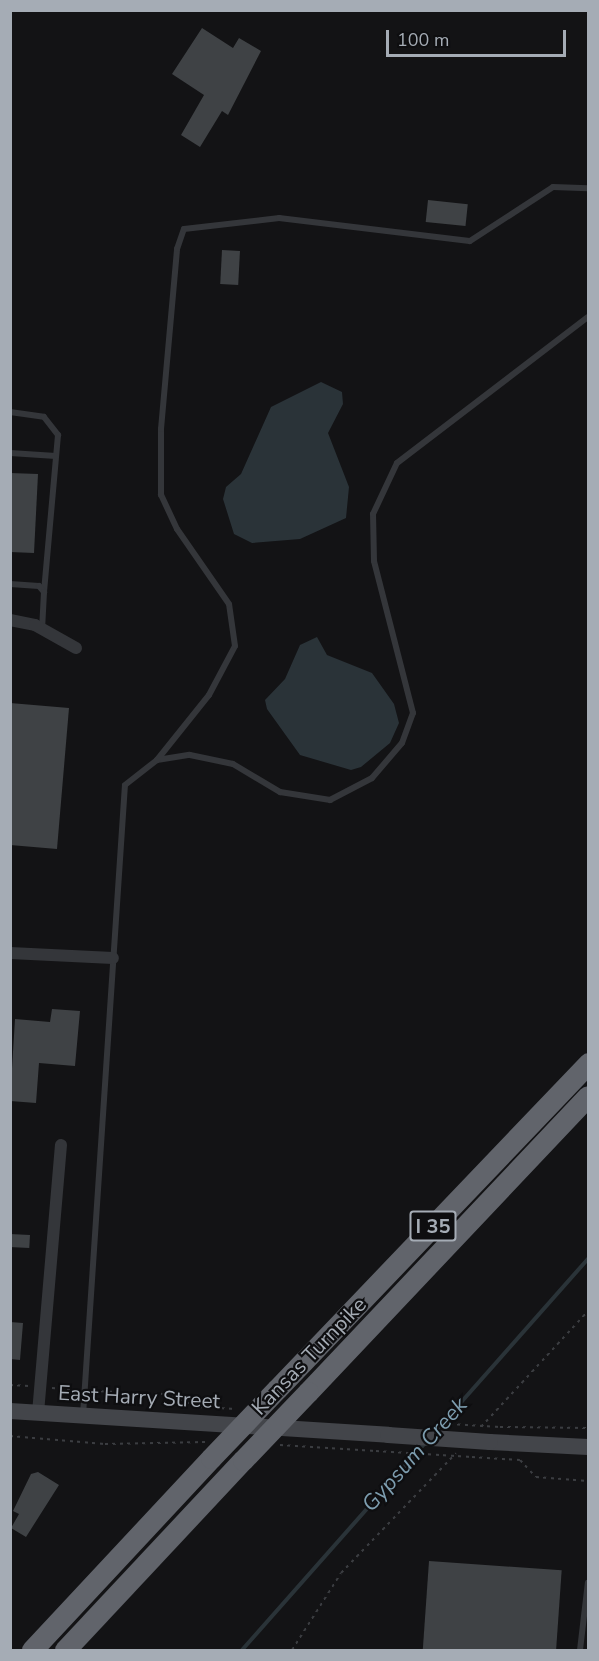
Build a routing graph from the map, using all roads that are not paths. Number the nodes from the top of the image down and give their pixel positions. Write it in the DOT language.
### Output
graph roads {
  1 [pos="588,188"];
  2 [pos="588,317"];
  3 [pos="10,412"];
  4 [pos="10,453"];
  5 [pos="56,456"];
  6 [pos="10,584"];
  7 [pos="44,592"];
  8 [pos="10,620"];
  9 [pos="42,629"];
  10 [pos="76,648"];
  11 [pos="157,760"];
  12 [pos="10,953"];
  13 [pos="113,958"];
  14 [pos="588,1063"];
  15 [pos="588,1096"];
  16 [pos="61,1145"];
  17 [pos="10,1411"];
  18 [pos="38,1413"];
  19 [pos="83,1417"];
  20 [pos="588,1447"];
  21 [pos="588,1582"];
  22 [pos="32,1650"];
  23 [pos="65,1650"];
  24 [pos="580,1650"];
  1 -- 11 [label="lane"];
  2 -- 11 [label="lane"];
  3 -- 5 [label="lane"];
  4 -- 5 [label="lane"];
  5 -- 7 [label="lane"];
  6 -- 7 [label="lane"];
  7 -- 9 [label="lane"];
  8 -- 9 [label="street"];
  9 -- 10 [label="street"];
  11 -- 13 [label="lane"];
  12 -- 13 [label="street"];
  13 -- 19 [label="lane"];
  14 -- 22 [label="highway, Kansas Turnpike / I 35, bridge"];
  15 -- 23 [label="highway, Kansas Turnpike / I 35, bridge"];
  16 -- 18 [label="street"];
  17 -- 18 [label="main road, East Harry Street"];
  18 -- 19 [label="main road, East Harry Street"];
  19 -- 20 [label="main road, East Harry Street, bridge"];
  21 -- 24 [label="lane"];
}
